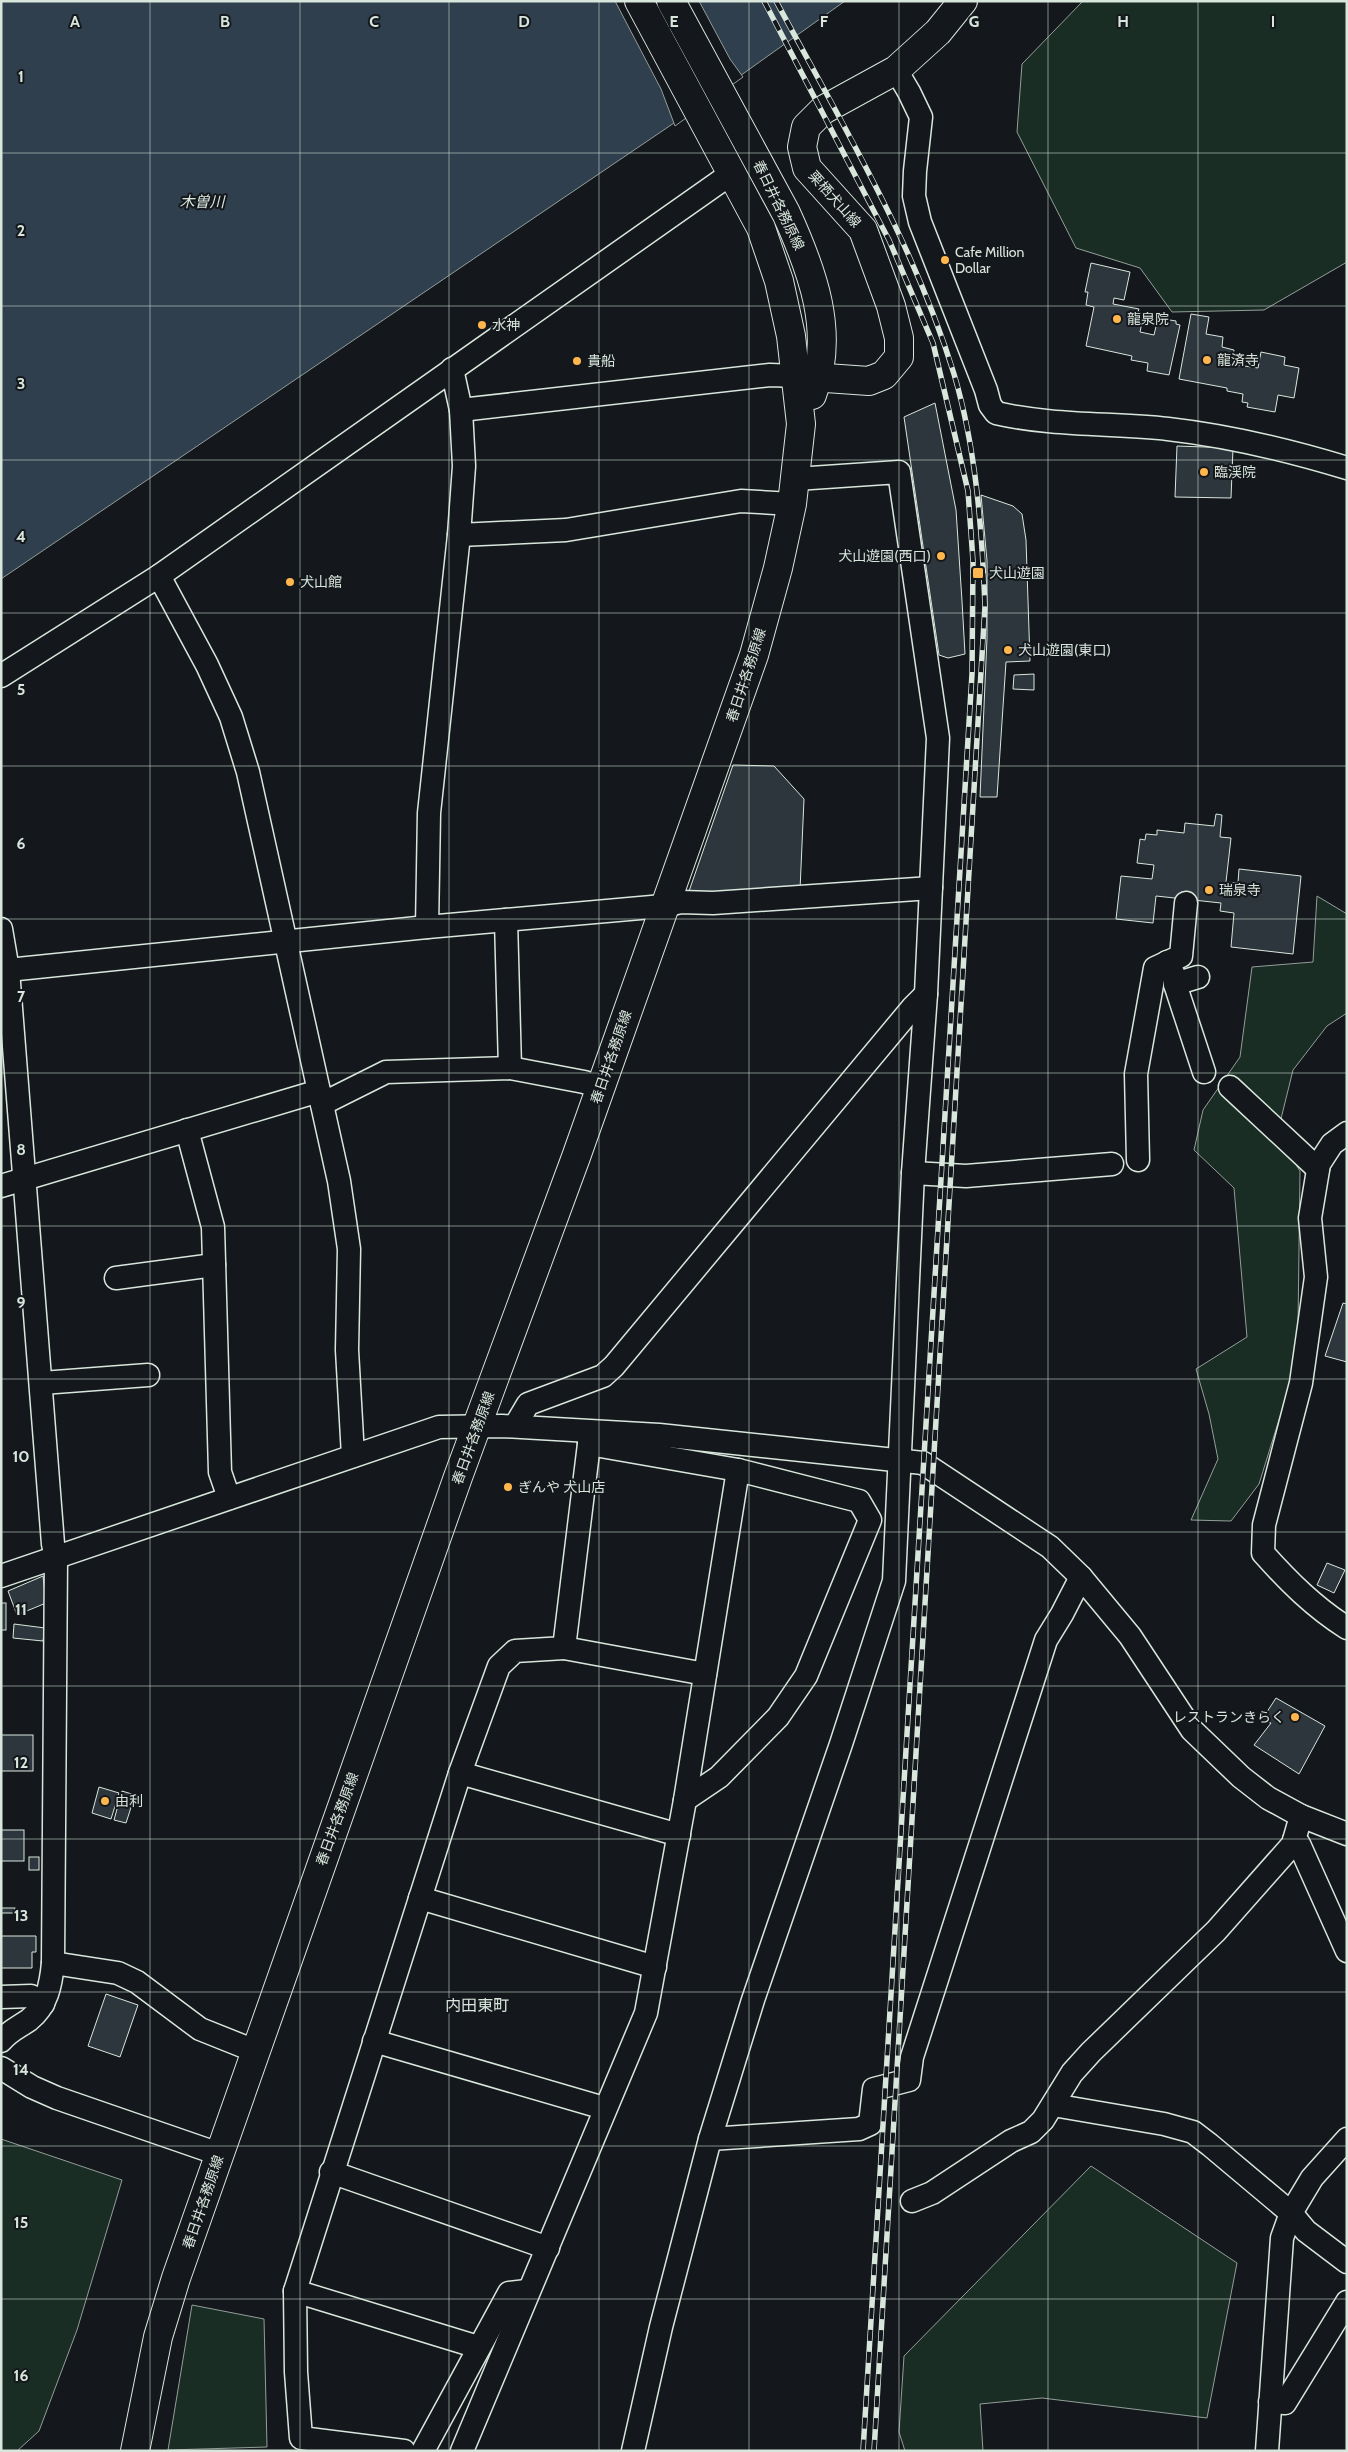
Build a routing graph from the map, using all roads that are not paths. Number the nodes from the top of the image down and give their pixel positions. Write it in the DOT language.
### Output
graph roads {
  1 [pos="639,1"];
  2 [pos="963,1"];
  3 [pos="672,3"];
  4 [pos="896,70"];
  5 [pos="730,137"];
  6 [pos="732,173"];
  7 [pos="452,369"];
  8 [pos="808,377"];
  9 [pos="461,410"];
  10 [pos="1347,468"];
  11 [pos="794,491"];
  12 [pos="460,535"];
  13 [pos="159,576"];
  14 [pos="1,676"];
  15 [pos="931,888"];
  16 [pos="1186,903"];
  17 [pos="663,906"];
  18 [pos="506,920"];
  19 [pos="427,927"];
  20 [pos="1,929"];
  21 [pos="286,941"];
  22 [pos="1167,962"];
  23 [pos="8,970"];
  24 [pos="1198,977"];
  25 [pos="1175,984"];
  26 [pos="926,994"];
  27 [pos="510,1068"];
  28 [pos="1204,1072"];
  29 [pos="1151,1073"];
  30 [pos="600,1087"];
  31 [pos="1230,1087"];
  32 [pos="321,1097"];
  33 [pos="187,1130"];
  34 [pos="1347,1133"];
  35 [pos="1138,1160"];
  36 [pos="1318,1169"];
  37 [pos="913,1173"];
  38 [pos="26,1178"];
  39 [pos="1,1186"];
  40 [pos="214,1265"];
  41 [pos="116,1278"];
  42 [pos="148,1375"];
  43 [pos="42,1383"];
  44 [pos="477,1425"];
  45 [pos="515,1426"];
  46 [pos="589,1437"];
  47 [pos="353,1456"];
  48 [pos="901,1460"];
  49 [pos="738,1470"];
  50 [pos="229,1498"];
  51 [pos="56,1557"];
  52 [pos="1,1576"];
  53 [pos="1081,1576"];
  54 [pos="1347,1628"];
  55 [pos="564,1648"];
  56 [pos="705,1674"];
  57 [pos="460,1772"];
  58 [pos="685,1800"];
  59 [pos="1300,1816"];
  60 [pos="1347,1834"];
  61 [pos="679,1835"];
  62 [pos="1294,1840"];
  63 [pos="420,1898"];
  64 [pos="1347,1951"];
  65 [pos="53,1963"];
  66 [pos="655,1968"];
  67 [pos="1,1997"];
  68 [pos="43,2004"];
  69 [pos="1,2041"];
  70 [pos="374,2041"];
  71 [pos="255,2052"];
  72 [pos="1,2068"];
  73 [pos="1053,2105"];
  74 [pos="604,2108"];
  75 [pos="710,2139"];
  76 [pos="1347,2139"];
  77 [pos="220,2154"];
  78 [pos="331,2172"];
  79 [pos="912,2200"];
  80 [pos="1291,2213"];
  81 [pos="548,2248"];
  82 [pos="1347,2262"];
  83 [pos="295,2291"];
  84 [pos="527,2291"];
  85 [pos="1347,2302"];
  86 [pos="478,2347"];
  87 [pos="1270,2402"];
  88 [pos="135,2451"];
  89 [pos="404,2451"];
  90 [pos="423,2451"];
  91 [pos="462,2451"];
  92 [pos="633,2451"];
  93 [pos="1267,2451"];
  1 -- 5 [label="main road, 春日井各務原線"];
  2 -- 4 [label="main road, 栗栖犬山線"];
  3 -- 5 [label="main road, 春日井各務原線"];
  4 -- 8 [label="main road, 栗栖犬山線"];
  4 -- 10 [label="street"];
  5 -- 6 [label="main road, 春日井各務原線"];
  5 -- 8 [label="main road, 春日井各務原線"];
  6 -- 7 [label="street"];
  6 -- 8 [label="main road, 春日井各務原線"];
  7 -- 9 [label="street"];
  7 -- 13 [label="street"];
  8 -- 9 [label="street"];
  8 -- 11 [label="main road, 春日井各務原線"];
  9 -- 12 [label="street"];
  11 -- 12 [label="street"];
  11 -- 15 [label="street"];
  11 -- 17 [label="main road, 春日井各務原線"];
  12 -- 19 [label="street"];
  13 -- 14 [label="street"];
  13 -- 21 [label="street"];
  15 -- 17 [label="street"];
  15 -- 26 [label="street"];
  16 -- 22 [label="street"];
  17 -- 18 [label="street"];
  17 -- 30 [label="main road, 春日井各務原線"];
  18 -- 19 [label="street"];
  18 -- 27 [label="street"];
  19 -- 21 [label="street"];
  20 -- 23 [label="street"];
  21 -- 23 [label="street"];
  21 -- 32 [label="street"];
  22 -- 25 [label="street"];
  22 -- 35 [label="street"];
  23 -- 38 [label="street"];
  24 -- 25 [label="street"];
  25 -- 28 [label="street"];
  26 -- 37 [label="street"];
  26 -- 45 [label="street"];
  27 -- 30 [label="street"];
  27 -- 32 [label="street"];
  29 -- 35 [label="street"];
  30 -- 44 [label="main road, 春日井各務原線"];
  31 -- 36 [label="street"];
  32 -- 33 [label="street"];
  32 -- 47 [label="street"];
  33 -- 38 [label="street"];
  33 -- 40 [label="street"];
  34 -- 36 [label="street"];
  35 -- 37 [label="street"];
  36 -- 54 [label="street"];
  37 -- 48 [label="street"];
  38 -- 39 [label="street"];
  38 -- 43 [label="street"];
  40 -- 41 [label="street"];
  40 -- 50 [label="street"];
  42 -- 43 [label="street"];
  43 -- 51 [label="street"];
  44 -- 45 [label="street"];
  44 -- 47 [label="street"];
  44 -- 71 [label="main road, 春日井各務原線"];
  45 -- 46 [label="street"];
  46 -- 48 [label="street"];
  46 -- 49 [label="street"];
  46 -- 55 [label="street"];
  47 -- 50 [label="street"];
  48 -- 53 [label="street"];
  48 -- 75 [label="street"];
  49 -- 56 [label="street"];
  49 -- 58 [label="street"];
  50 -- 51 [label="street"];
  51 -- 52 [label="street"];
  51 -- 65 [label="street"];
  53 -- 59 [label="street"];
  53 -- 75 [label="street"];
  55 -- 56 [label="street"];
  55 -- 57 [label="street"];
  56 -- 58 [label="street"];
  57 -- 61 [label="street"];
  57 -- 63 [label="street"];
  58 -- 61 [label="street"];
  59 -- 60 [label="street"];
  59 -- 62 [label="street"];
  61 -- 66 [label="street"];
  62 -- 64 [label="street"];
  62 -- 73 [label="street"];
  63 -- 66 [label="street"];
  63 -- 70 [label="street"];
  65 -- 68 [label="street"];
  65 -- 71 [label="street"];
  66 -- 74 [label="street"];
  67 -- 68 [label="street"];
  68 -- 69 [label="street"];
  70 -- 74 [label="street"];
  70 -- 78 [label="street"];
  71 -- 77 [label="main road, 春日井各務原線"];
  72 -- 77 [label="street"];
  73 -- 79 [label="street"];
  73 -- 80 [label="street"];
  74 -- 81 [label="street"];
  75 -- 92 [label="street"];
  76 -- 80 [label="street"];
  77 -- 88 [label="main road, 春日井各務原線"];
  78 -- 81 [label="street"];
  78 -- 83 [label="street"];
  80 -- 82 [label="street"];
  80 -- 87 [label="street"];
  81 -- 84 [label="street"];
  83 -- 86 [label="street"];
  83 -- 89 [label="street"];
  84 -- 86 [label="street"];
  84 -- 91 [label="street"];
  85 -- 87 [label="street"];
  86 -- 90 [label="street"];
  87 -- 93 [label="street"];
}
